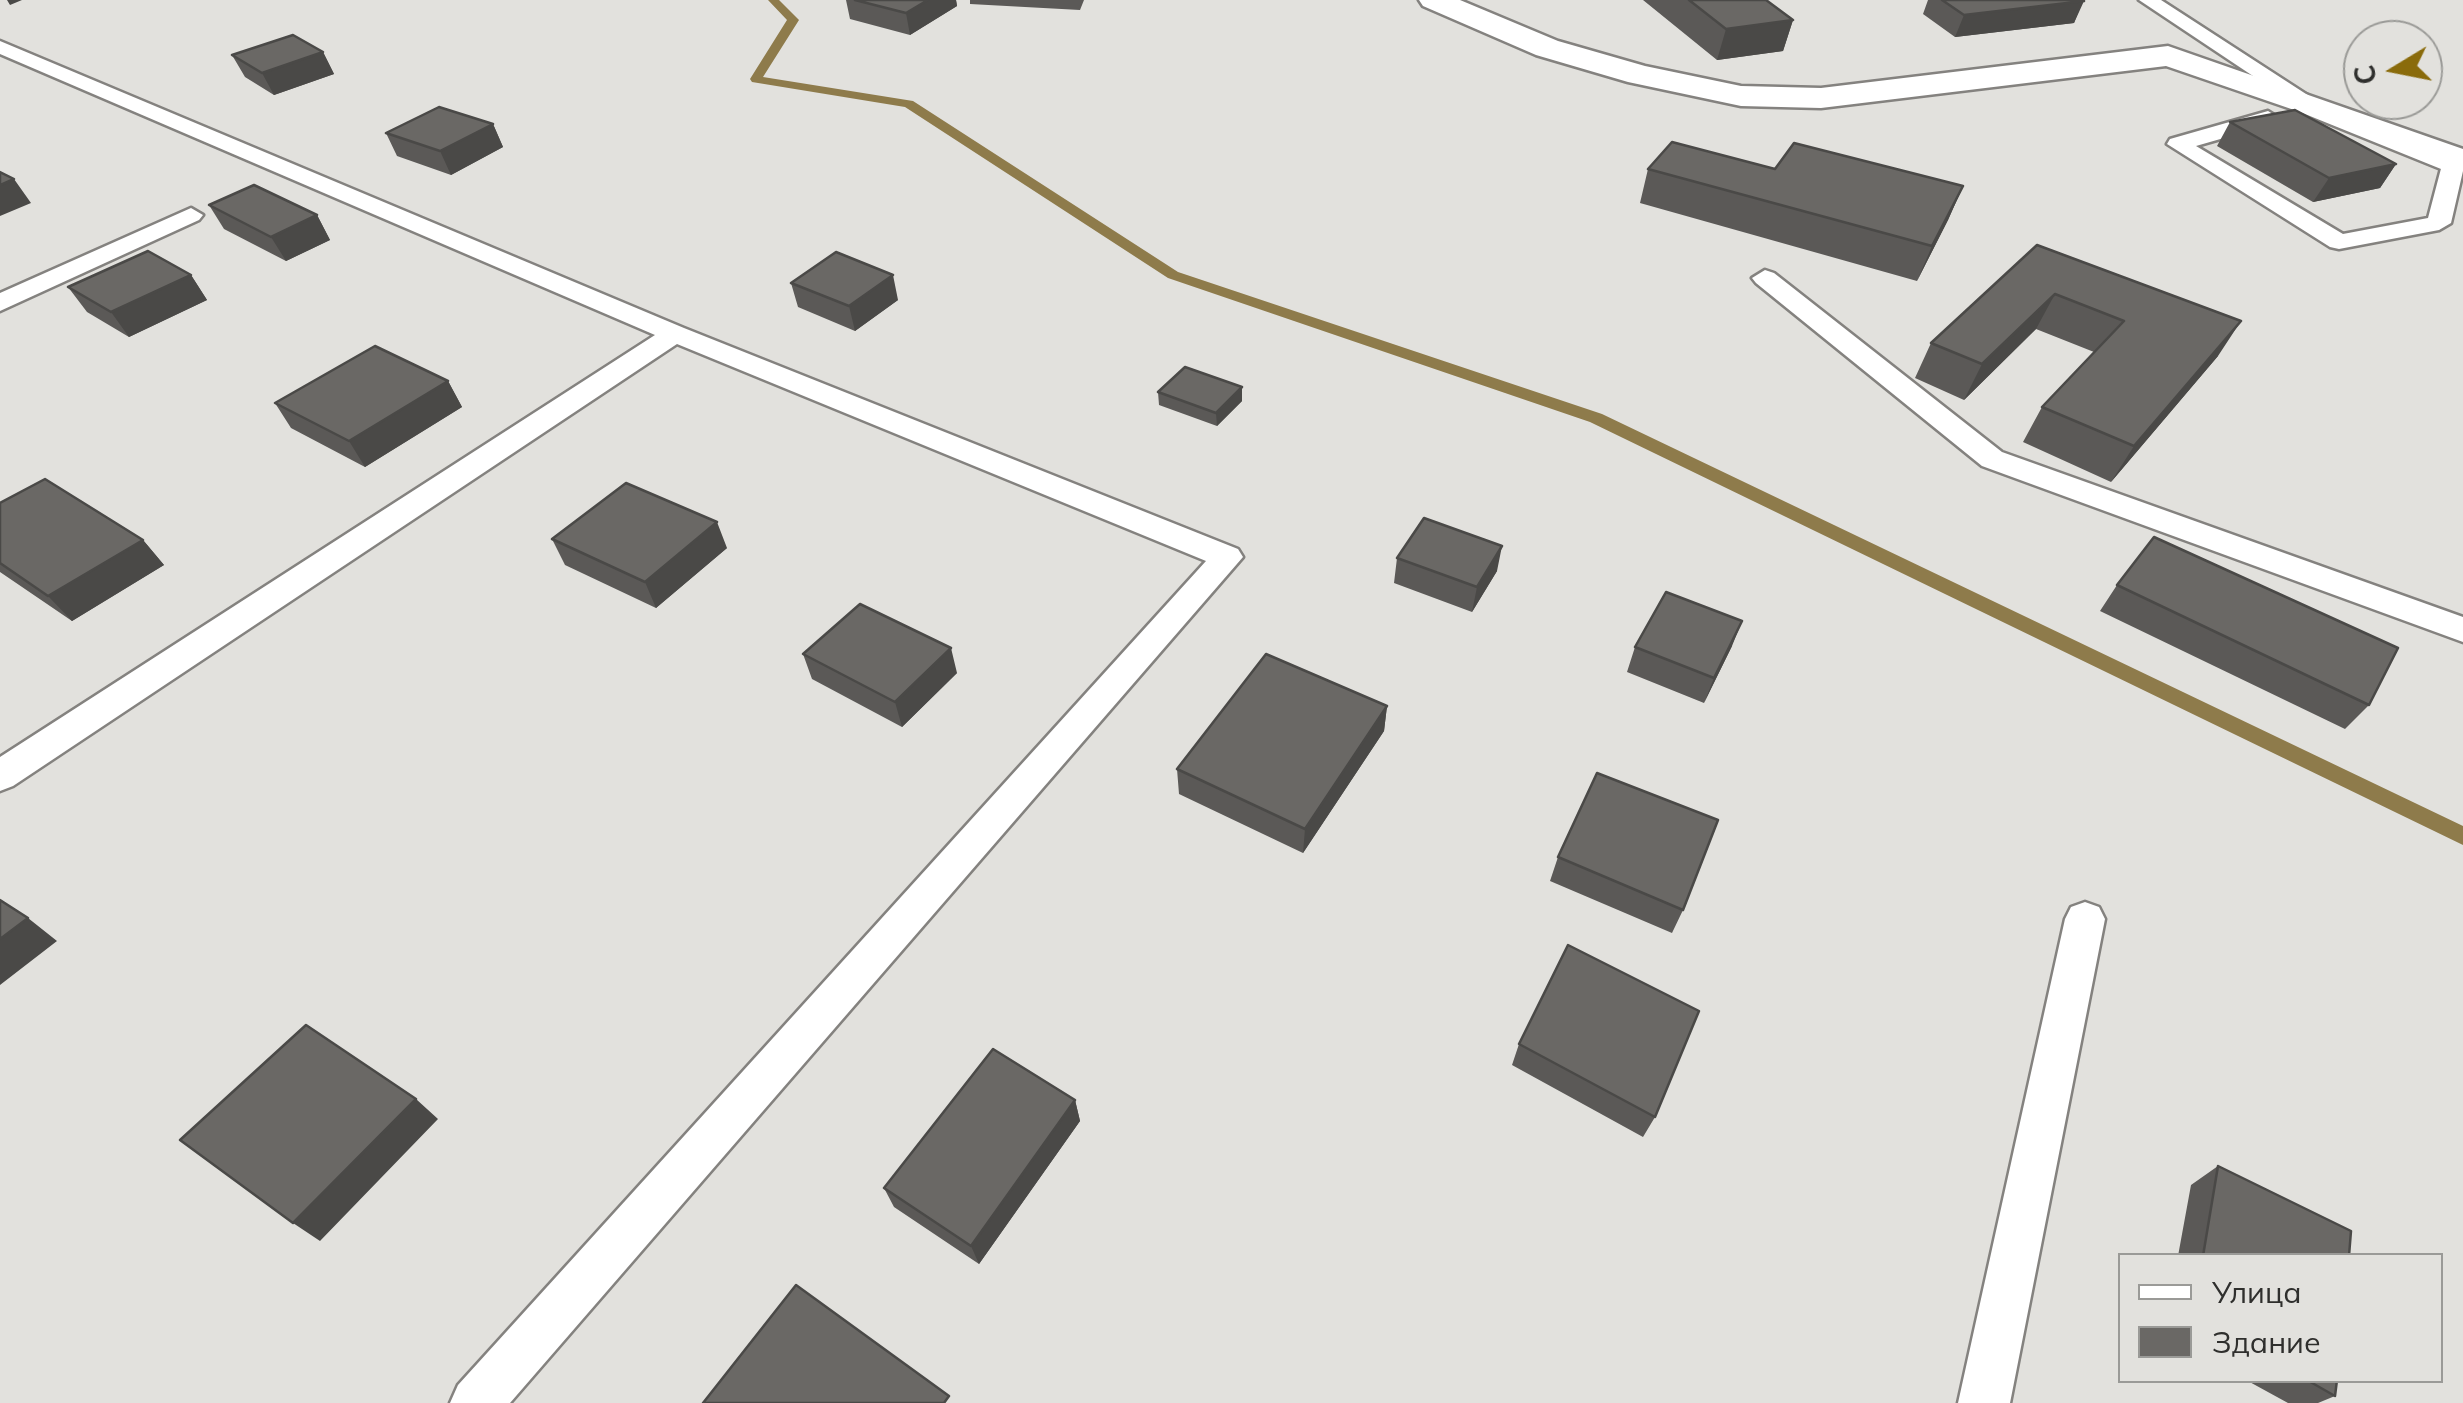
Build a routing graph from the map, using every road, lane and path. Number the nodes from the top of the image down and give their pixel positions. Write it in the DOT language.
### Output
graph roads {
  1 [pos="1434,0"];
  2 [pos="2148,0"];
  3 [pos="0,46"];
  4 [pos="2312,105"];
  5 [pos="2458,160"];
  6 [pos="190,214"];
  7 [pos="1765,278"];
  8 [pos="0,303"];
  9 [pos="675,334"];
  10 [pos="2463,630"];
  11 [pos="0,776"];
  12 [pos="2085,919"];
  13 [pos="476,1403"];
  14 [pos="1984,1403"];
  1 -- 4 [label="street"];
  2 -- 4 [label="lane"];
  3 -- 9 [label="lane"];
  4 -- 5 [label="street"];
  4 -- 5 [label="lane"];
  6 -- 8 [label="lane"];
  7 -- 10 [label="lane"];
  9 -- 11 [label="lane"];
  9 -- 13 [label="lane"];
  12 -- 14 [label="lane"];
}
